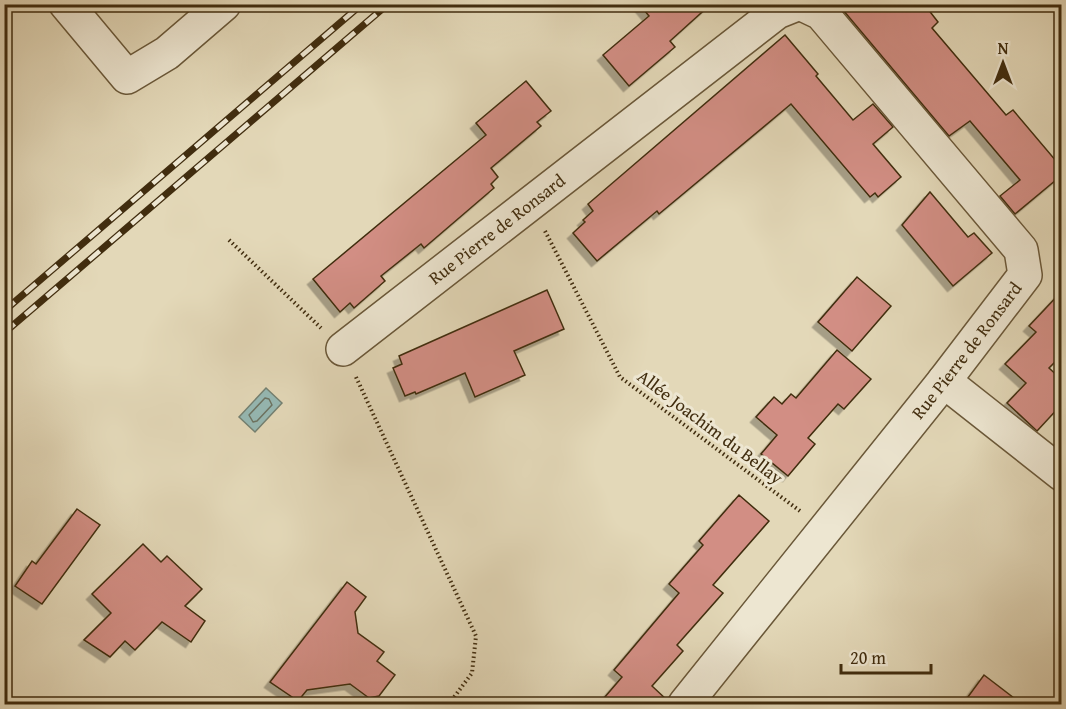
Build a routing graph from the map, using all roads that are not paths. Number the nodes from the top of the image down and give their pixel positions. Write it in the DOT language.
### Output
graph roads {
  1 [pos="66,4"];
  2 [pos="224,4"];
  3 [pos="800,4"];
  4 [pos="343,349"];
  5 [pos="944,381"];
  6 [pos="1062,474"];
  7 [pos="685,705"];
  1 -- 2 [label="street"];
  3 -- 4 [label="street, Rue Pierre de Ronsard"];
  3 -- 5 [label="street, Rue Pierre de Ronsard"];
  5 -- 6 [label="street"];
  5 -- 7 [label="street, Rue Pierre de Ronsard"];
}
